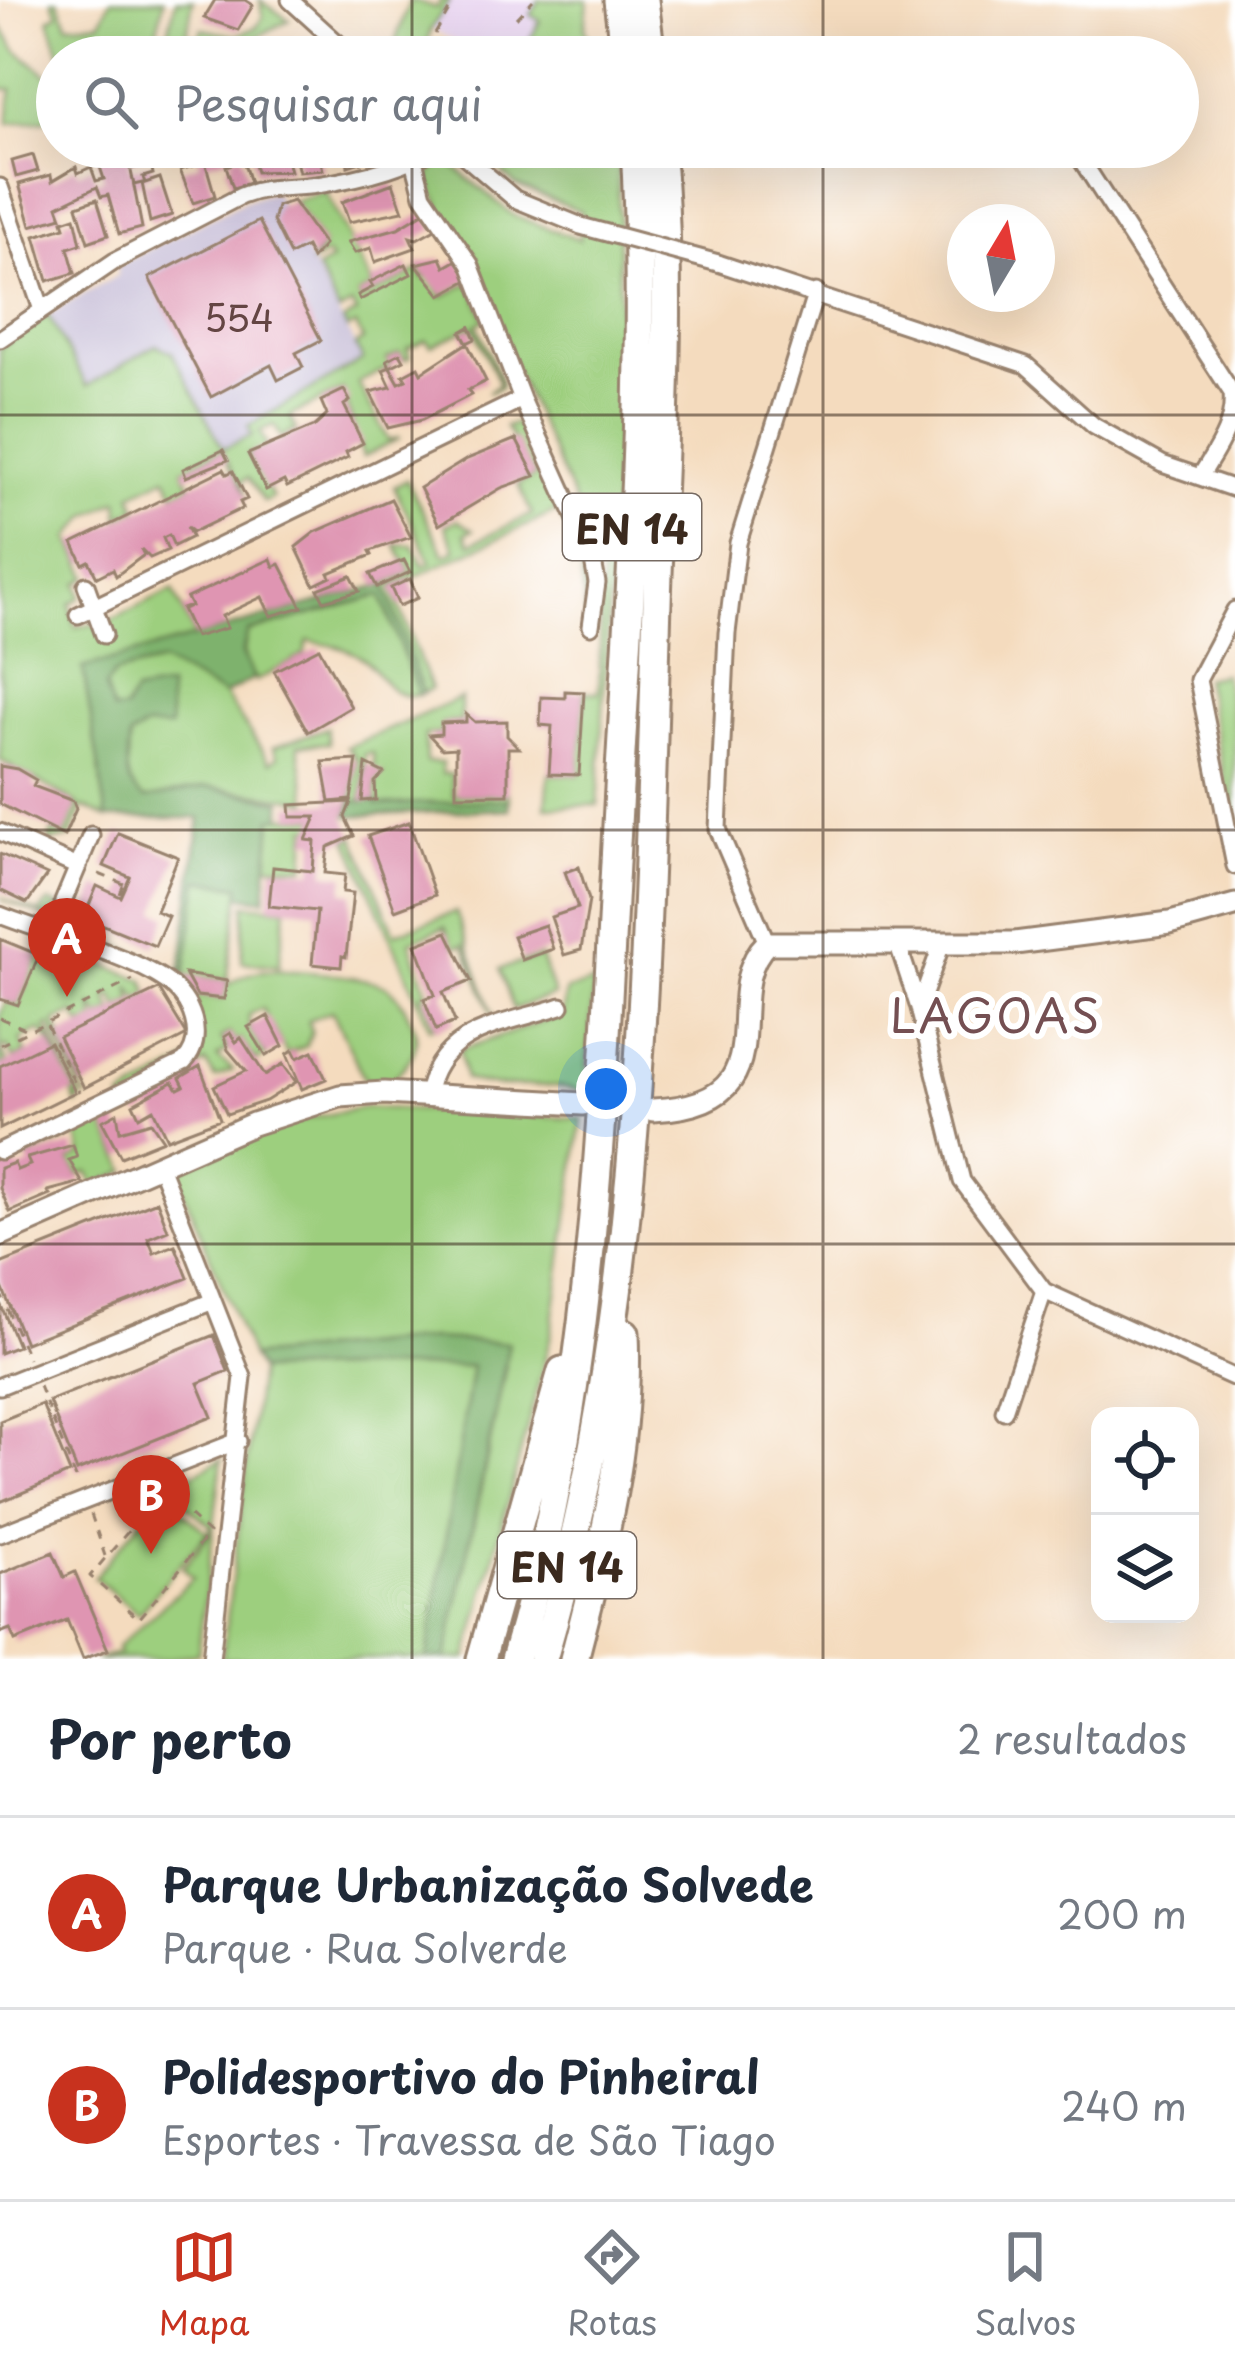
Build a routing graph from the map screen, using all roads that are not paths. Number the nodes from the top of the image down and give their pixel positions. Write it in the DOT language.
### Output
graph roads {
  1 [pos="290,0"];
  2 [pos="618,0"];
  3 [pos="644,0"];
  4 [pos="330,36"];
  5 [pos="622,36"];
  6 [pos="648,36"];
  7 [pos="370,168"];
  8 [pos="410,168"];
  9 [pos="479,168"];
  10 [pos="636,168"];
  11 [pos="661,168"];
  12 [pos="1087,168"];
  13 [pos="0,187"];
  14 [pos="816,292"];
  15 [pos="41,308"];
  16 [pos="0,339"];
  17 [pos="522,398"];
  18 [pos="1200,477"];
  19 [pos="1235,489"];
  20 [pos="86,585"];
  21 [pos="1235,610"];
  22 [pos="86,611"];
  23 [pos="591,626"];
  24 [pos="104,635"];
  25 [pos="0,832"];
  26 [pos="91,835"];
  27 [pos="1234,855"];
  28 [pos="78,867"];
  29 [pos="63,902"];
  30 [pos="1235,905"];
  31 [pos="0,915"];
  32 [pos="898,945"];
  33 [pos="941,946"];
  34 [pos="762,948"];
  35 [pos="561,1006"];
  36 [pos="919,1008"];
  37 [pos="427,1096"];
  38 [pos="583,1104"];
  39 [pos="652,1110"];
  40 [pos="0,1151"];
  41 [pos="160,1166"];
  42 [pos="0,1235"];
  43 [pos="620,1289"];
  44 [pos="1044,1292"];
  45 [pos="213,1301"];
  46 [pos="583,1304"];
  47 [pos="1235,1378"];
  48 [pos="0,1386"];
  49 [pos="1004,1411"];
  50 [pos="238,1442"];
  51 [pos="0,1534"];
  52 [pos="211,1659"];
  53 [pos="481,1659"];
  54 [pos="515,1659"];
  55 [pos="543,1659"];
  56 [pos="574,1659"];
  1 -- 4 [label="street"];
  2 -- 5 [label="highway"];
  3 -- 6 [label="highway"];
  7 -- 15 [label="street"];
  8 -- 17 [label="street"];
  9 -- 14 [label="street, bridge"];
  10 -- 46 [label="highway, EN 14"];
  11 -- 43 [label="highway, EN 14"];
  12 -- 18 [label="street"];
  13 -- 15 [label="street"];
  14 -- 18 [label="street"];
  14 -- 34 [label="street"];
  15 -- 16 [label="street"];
  17 -- 22 [label="street"];
  17 -- 23 [label="street"];
  18 -- 19 [label="street"];
  20 -- 22 [label="street"];
  21 -- 27 [label="street"];
  22 -- 24 [label="street"];
  25 -- 28 [label="street"];
  26 -- 28 [label="street"];
  28 -- 29 [label="street"];
  30 -- 33 [label="main road"];
  31 -- 40 [label="street"];
  32 -- 33 [label="main road"];
  32 -- 34 [label="main road"];
  32 -- 36 [label="street"];
  33 -- 36 [label="street"];
  34 -- 39 [label="main road"];
  35 -- 37 [label="street"];
  36 -- 44 [label="street"];
  37 -- 38 [label="main road"];
  37 -- 41 [label="main road"];
  41 -- 42 [label="main road"];
  41 -- 45 [label="street"];
  43 -- 55 [label="highway, EN 14"];
  43 -- 56 [label="highway"];
  44 -- 47 [label="street"];
  44 -- 49 [label="street"];
  45 -- 48 [label="street"];
  45 -- 50 [label="street"];
  46 -- 53 [label="highway"];
  46 -- 54 [label="highway, EN 14"];
  50 -- 51 [label="street"];
  50 -- 52 [label="street"];
}
